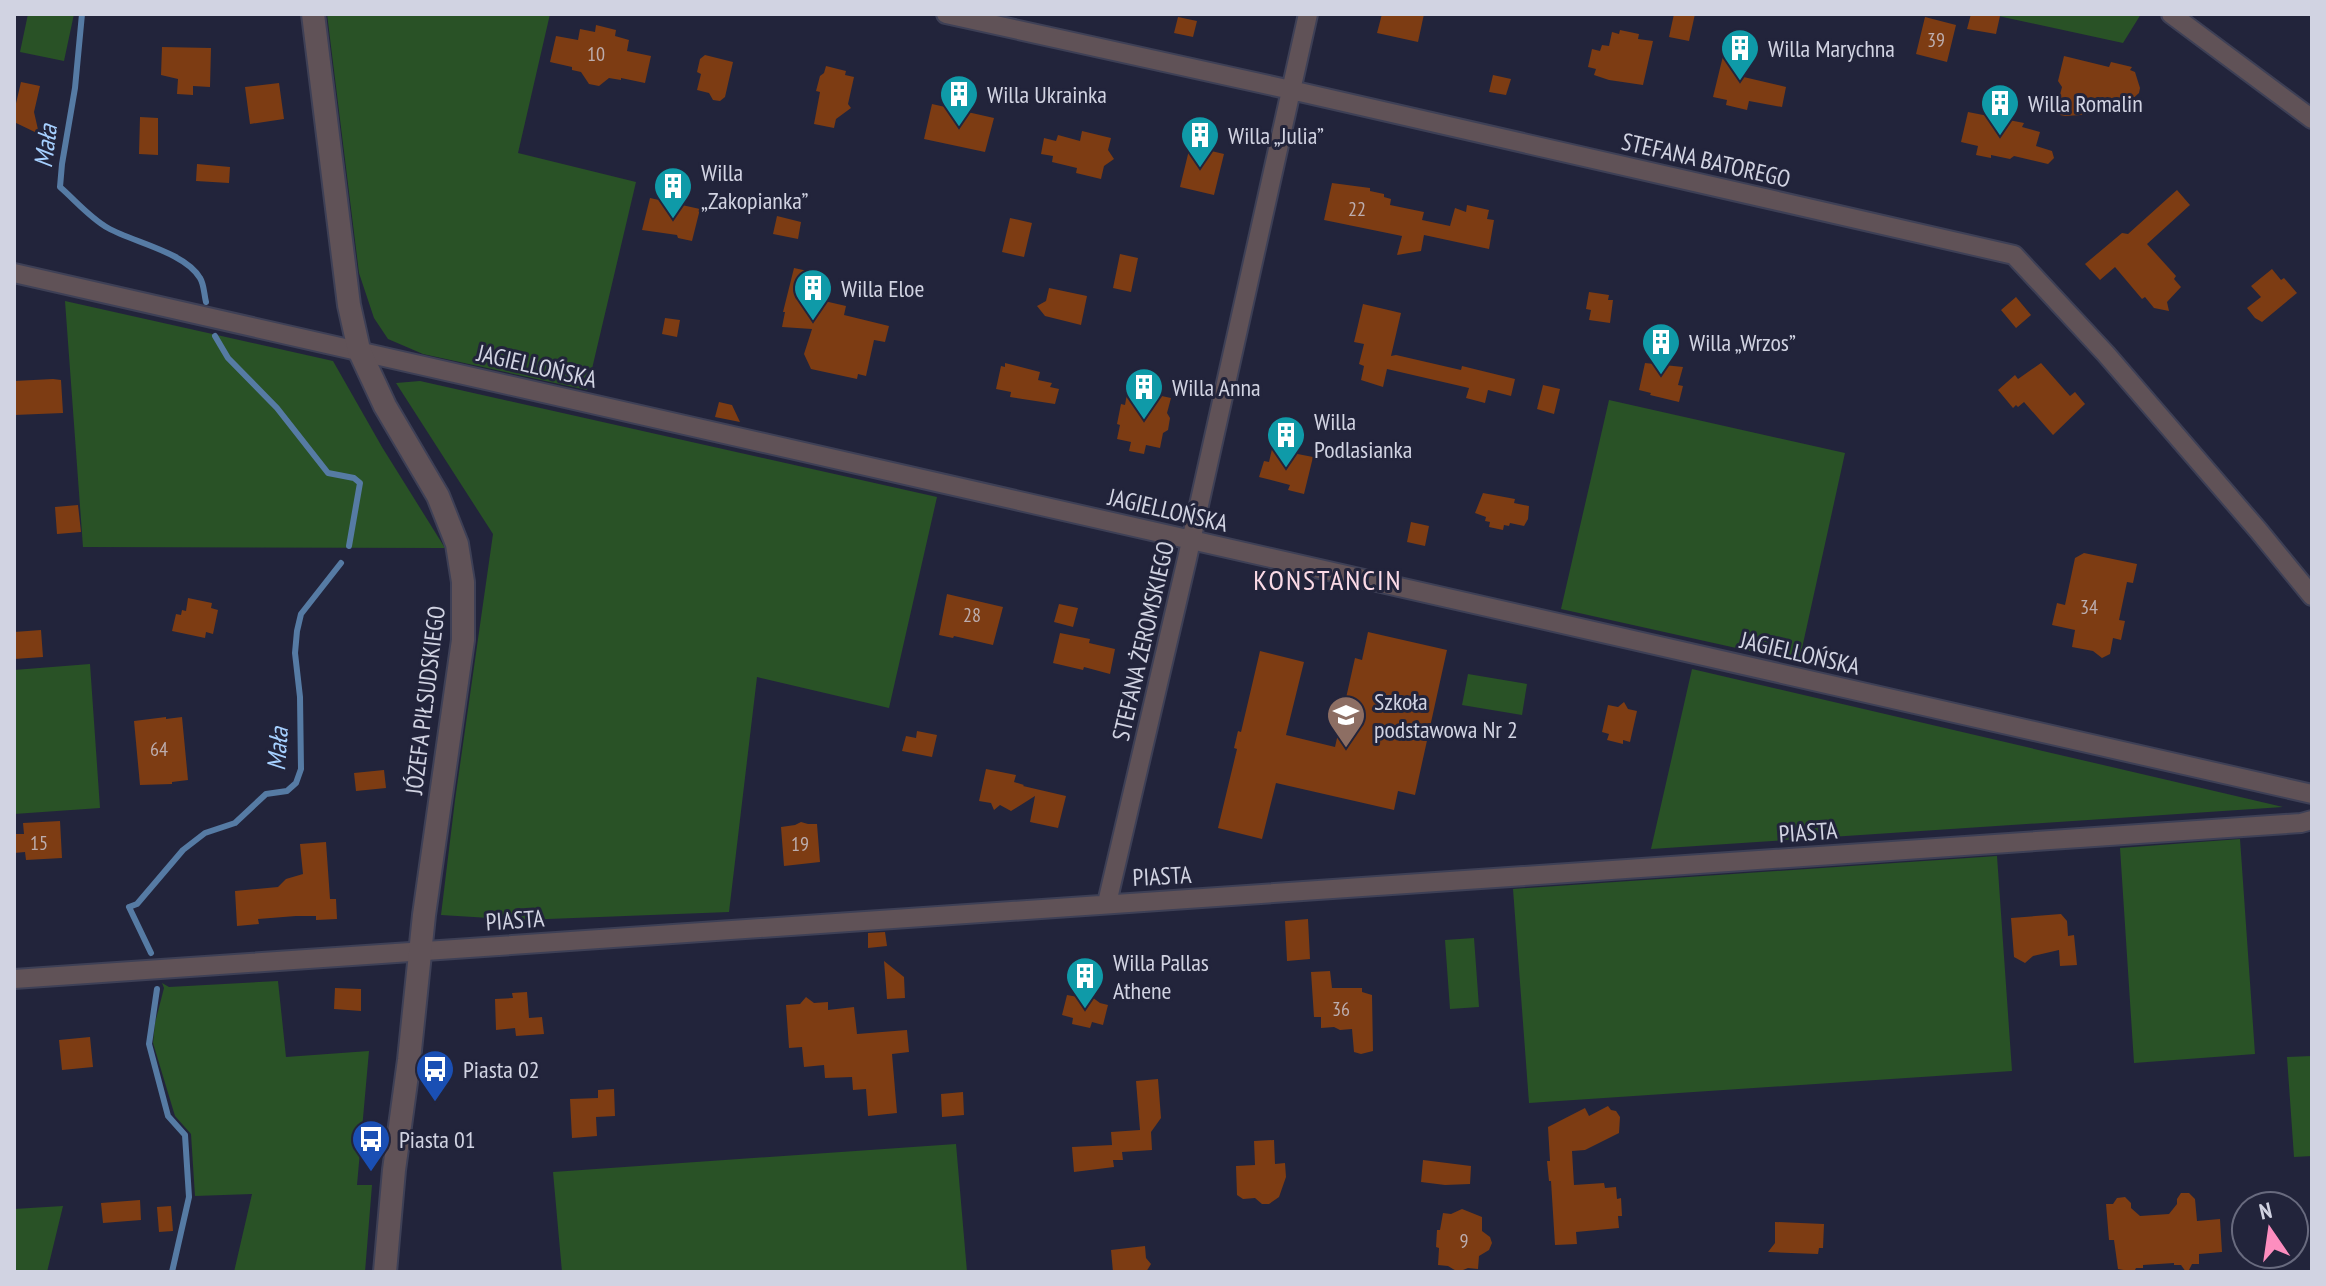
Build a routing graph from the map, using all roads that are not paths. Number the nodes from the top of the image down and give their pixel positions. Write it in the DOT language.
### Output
graph roads {
  1 [pos="313,14"];
  2 [pos="946,14"];
  3 [pos="1308,14"];
  4 [pos="2171,14"];
  5 [pos="1291,90"];
  6 [pos="2312,119"];
  7 [pos="14,273"];
  8 [pos="359,350"];
  9 [pos="1191,540"];
  10 [pos="2312,596"];
  11 [pos="2312,794"];
  12 [pos="2312,820"];
  13 [pos="1107,903"];
  14 [pos="420,950"];
  15 [pos="14,979"];
  16 [pos="385,1272"];
  1 -- 8 [label="street, JÓZEFA PIŁSUDSKIEGO"];
  2 -- 5 [label="street, STEFANA BATOREGO"];
  3 -- 5 [label="street, STEFANA ŻEROMSKIEGO"];
  4 -- 6 [label="street"];
  5 -- 9 [label="street, STEFANA ŻEROMSKIEGO"];
  5 -- 10 [label="street, STEFANA BATOREGO"];
  7 -- 8 [label="street, JAGIELLOŃSKA"];
  8 -- 9 [label="street, JAGIELLOŃSKA"];
  8 -- 14 [label="street, JÓZEFA PIŁSUDSKIEGO"];
  9 -- 11 [label="street, JAGIELLOŃSKA"];
  9 -- 13 [label="street, STEFANA ŻEROMSKIEGO"];
  12 -- 13 [label="street, PIASTA"];
  13 -- 14 [label="street, PIASTA"];
  14 -- 15 [label="street, PIASTA"];
  14 -- 16 [label="street, JÓZEFA PIŁSUDSKIEGO"];
}
